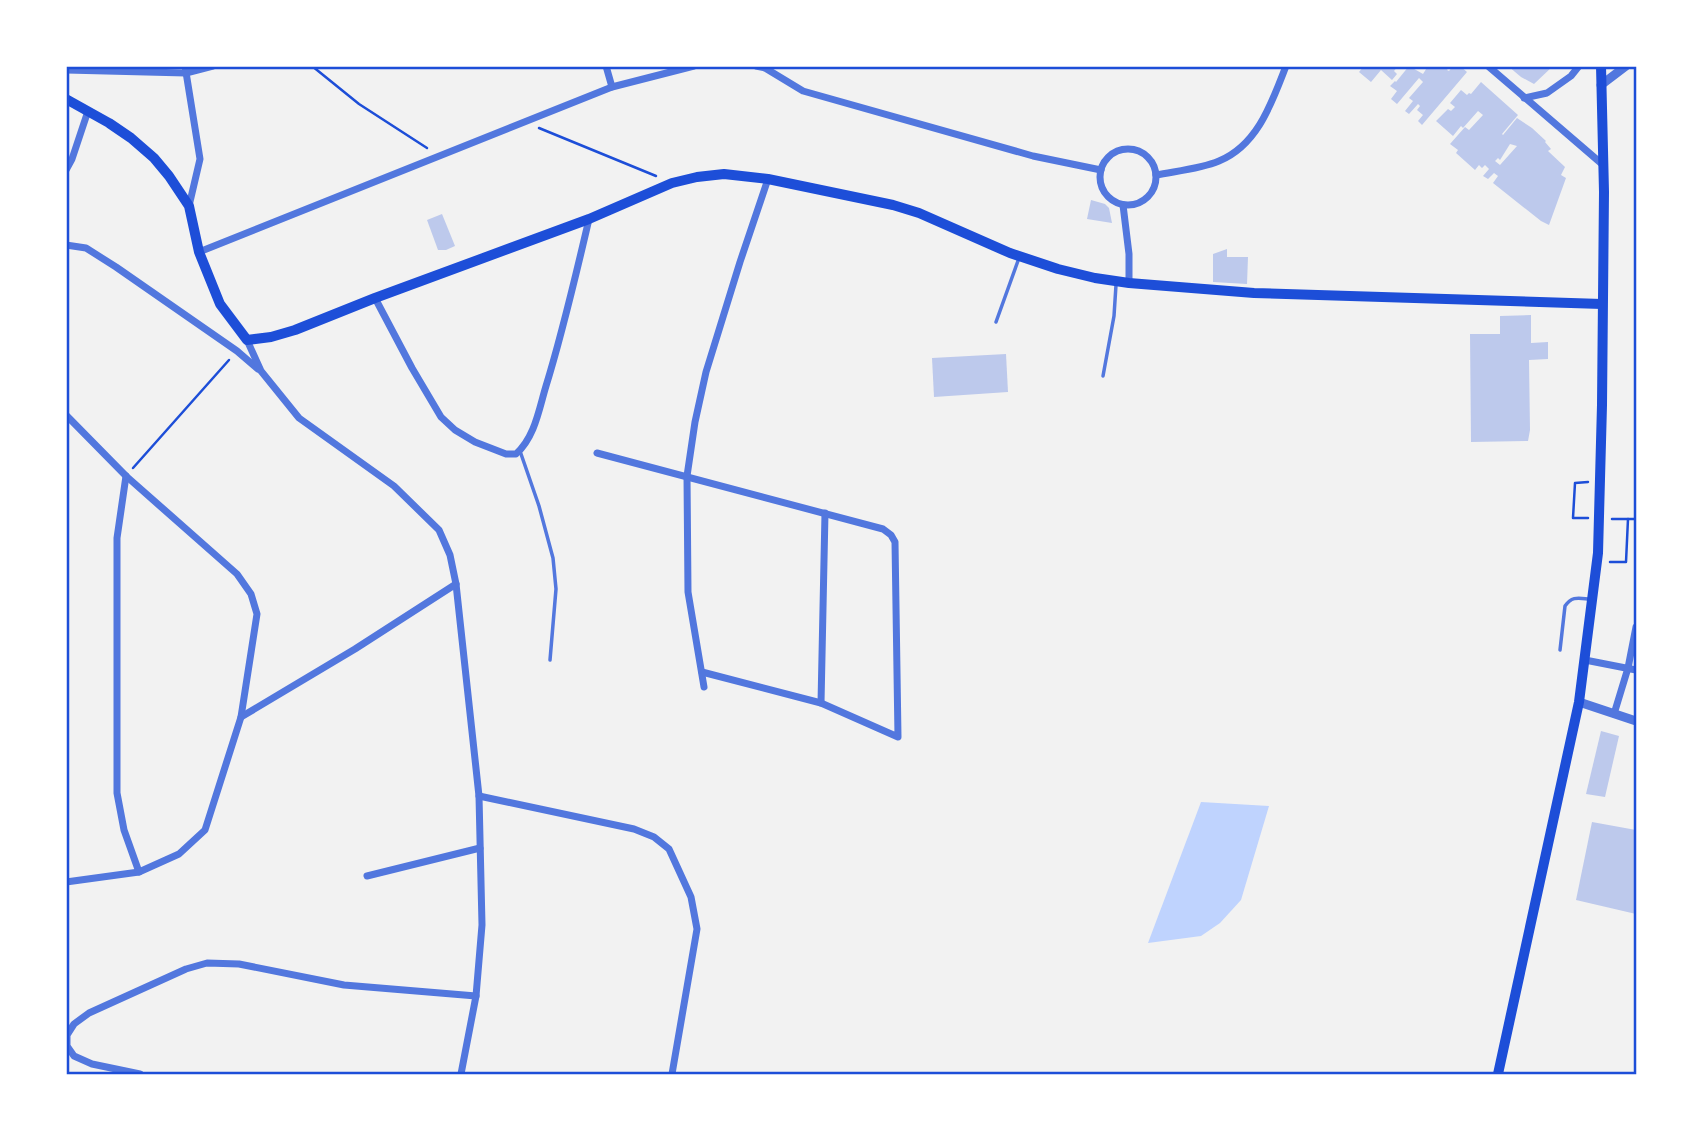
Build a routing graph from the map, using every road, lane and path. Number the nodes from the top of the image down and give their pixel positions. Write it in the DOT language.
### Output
graph roads {
  1 [pos="213,66"];
  2 [pos="312,66"];
  3 [pos="606,66"];
  4 [pos="694,66"];
  5 [pos="756,66"];
  6 [pos="1286,66"];
  7 [pos="1488,66"];
  8 [pos="1579,66"];
  9 [pos="1601,66"];
  10 [pos="1626,66"];
  11 [pos="765,67"];
  12 [pos="66,70"];
  13 [pos="186,70"];
  14 [pos="1601,85"];
  15 [pos="612,87"];
  16 [pos="1524,98"];
  17 [pos="66,99"];
  18 [pos="88,111"];
  19 [pos="524,121"];
  20 [pos="439,155"];
  21 [pos="1602,164"];
  22 [pos="66,170"];
  23 [pos="1101,170"];
  24 [pos="1156,174"];
  25 [pos="768,179"];
  26 [pos="672,183"];
  27 [pos="1123,205"];
  28 [pos="189,206"];
  29 [pos="589,219"];
  30 [pos="66,245"];
  31 [pos="199,252"];
  32 [pos="1020,257"];
  33 [pos="1116,281"];
  34 [pos="1129,283"];
  35 [pos="376,298"];
  36 [pos="1602,304"];
  37 [pos="996,322"];
  38 [pos="247,340"];
  39 [pos="237,351"];
  40 [pos="261,372"];
  41 [pos="1103,376"];
  42 [pos="66,415"];
  43 [pos="520,451"];
  44 [pos="597,453"];
  45 [pos="126,475"];
  46 [pos="687,476"];
  47 [pos="1575,483"];
  48 [pos="825,513"];
  49 [pos="1573,518"];
  50 [pos="1628,519"];
  51 [pos="1626,562"];
  52 [pos="456,584"];
  53 [pos="1592,599"];
  54 [pos="1636,627"];
  55 [pos="1560,650"];
  56 [pos="550,660"];
  57 [pos="1585,660"];
  58 [pos="1632,669"];
  59 [pos="702,672"];
  60 [pos="705,687"];
  61 [pos="1579,702"];
  62 [pos="821,703"];
  63 [pos="1614,714"];
  64 [pos="241,717"];
  65 [pos="1636,721"];
  66 [pos="479,796"];
  67 [pos="480,848"];
  68 [pos="139,872"];
  69 [pos="367,876"];
  70 [pos="66,882"];
  71 [pos="476,996"];
  72 [pos="67,1046"];
  73 [pos="140,1074"];
  74 [pos="461,1074"];
  75 [pos="672,1074"];
  76 [pos="1498,1074"];
  1 -- 13 [label="street"];
  2 -- 20 [label="path"];
  3 -- 15 [label="street"];
  4 -- 15 [label="street"];
  5 -- 11 [label="street"];
  6 -- 24 [label="street"];
  7 -- 16 [label="street"];
  8 -- 16 [label="street"];
  9 -- 14 [label="main road"];
  10 -- 14 [label="street"];
  11 -- 23 [label="street"];
  12 -- 13 [label="street"];
  13 -- 28 [label="street"];
  14 -- 21 [label="main road"];
  15 -- 19 [label="street"];
  16 -- 21 [label="street"];
  17 -- 18 [label="main road"];
  18 -- 22 [label="street"];
  18 -- 28 [label="main road"];
  19 -- 20 [label="street"];
  19 -- 26 [label="path"];
  20 -- 31 [label="street"];
  21 -- 36 [label="main road"];
  23 -- 24 [label="street"];
  23 -- 27 [label="street"];
  24 -- 27 [label="street"];
  25 -- 26 [label="main road"];
  25 -- 32 [label="main road"];
  25 -- 46 [label="street"];
  26 -- 29 [label="main road"];
  27 -- 34 [label="street"];
  28 -- 31 [label="main road"];
  29 -- 35 [label="main road"];
  29 -- 43 [label="street"];
  30 -- 39 [label="street"];
  31 -- 38 [label="main road"];
  32 -- 33 [label="main road"];
  32 -- 37 [label="lane"];
  33 -- 34 [label="main road"];
  33 -- 41 [label="lane"];
  34 -- 36 [label="main road"];
  35 -- 38 [label="main road"];
  35 -- 43 [label="street"];
  36 -- 53 [label="main road"];
  38 -- 40 [label="street"];
  39 -- 40 [label="street"];
  39 -- 45 [label="path"];
  40 -- 52 [label="street"];
  42 -- 45 [label="street"];
  43 -- 56 [label="lane"];
  44 -- 46 [label="street"];
  45 -- 64 [label="street"];
  45 -- 68 [label="street"];
  46 -- 48 [label="street"];
  46 -- 59 [label="street"];
  47 -- 49 [label="path"];
  48 -- 62 [label="street"];
  48 -- 62 [label="street"];
  50 -- 51 [label="path"];
  52 -- 64 [label="street"];
  52 -- 66 [label="street"];
  53 -- 55 [label="lane"];
  53 -- 57 [label="main road"];
  54 -- 58 [label="street"];
  57 -- 58 [label="street"];
  57 -- 61 [label="main road"];
  58 -- 63 [label="street"];
  59 -- 60 [label="street"];
  59 -- 62 [label="street"];
  61 -- 63 [label="street"];
  61 -- 76 [label="main road"];
  63 -- 65 [label="street"];
  64 -- 68 [label="street"];
  66 -- 67 [label="street"];
  66 -- 75 [label="street"];
  67 -- 69 [label="street"];
  67 -- 71 [label="street"];
  68 -- 70 [label="street"];
  71 -- 72 [label="street"];
  71 -- 74 [label="street"];
  72 -- 73 [label="street"];
}
